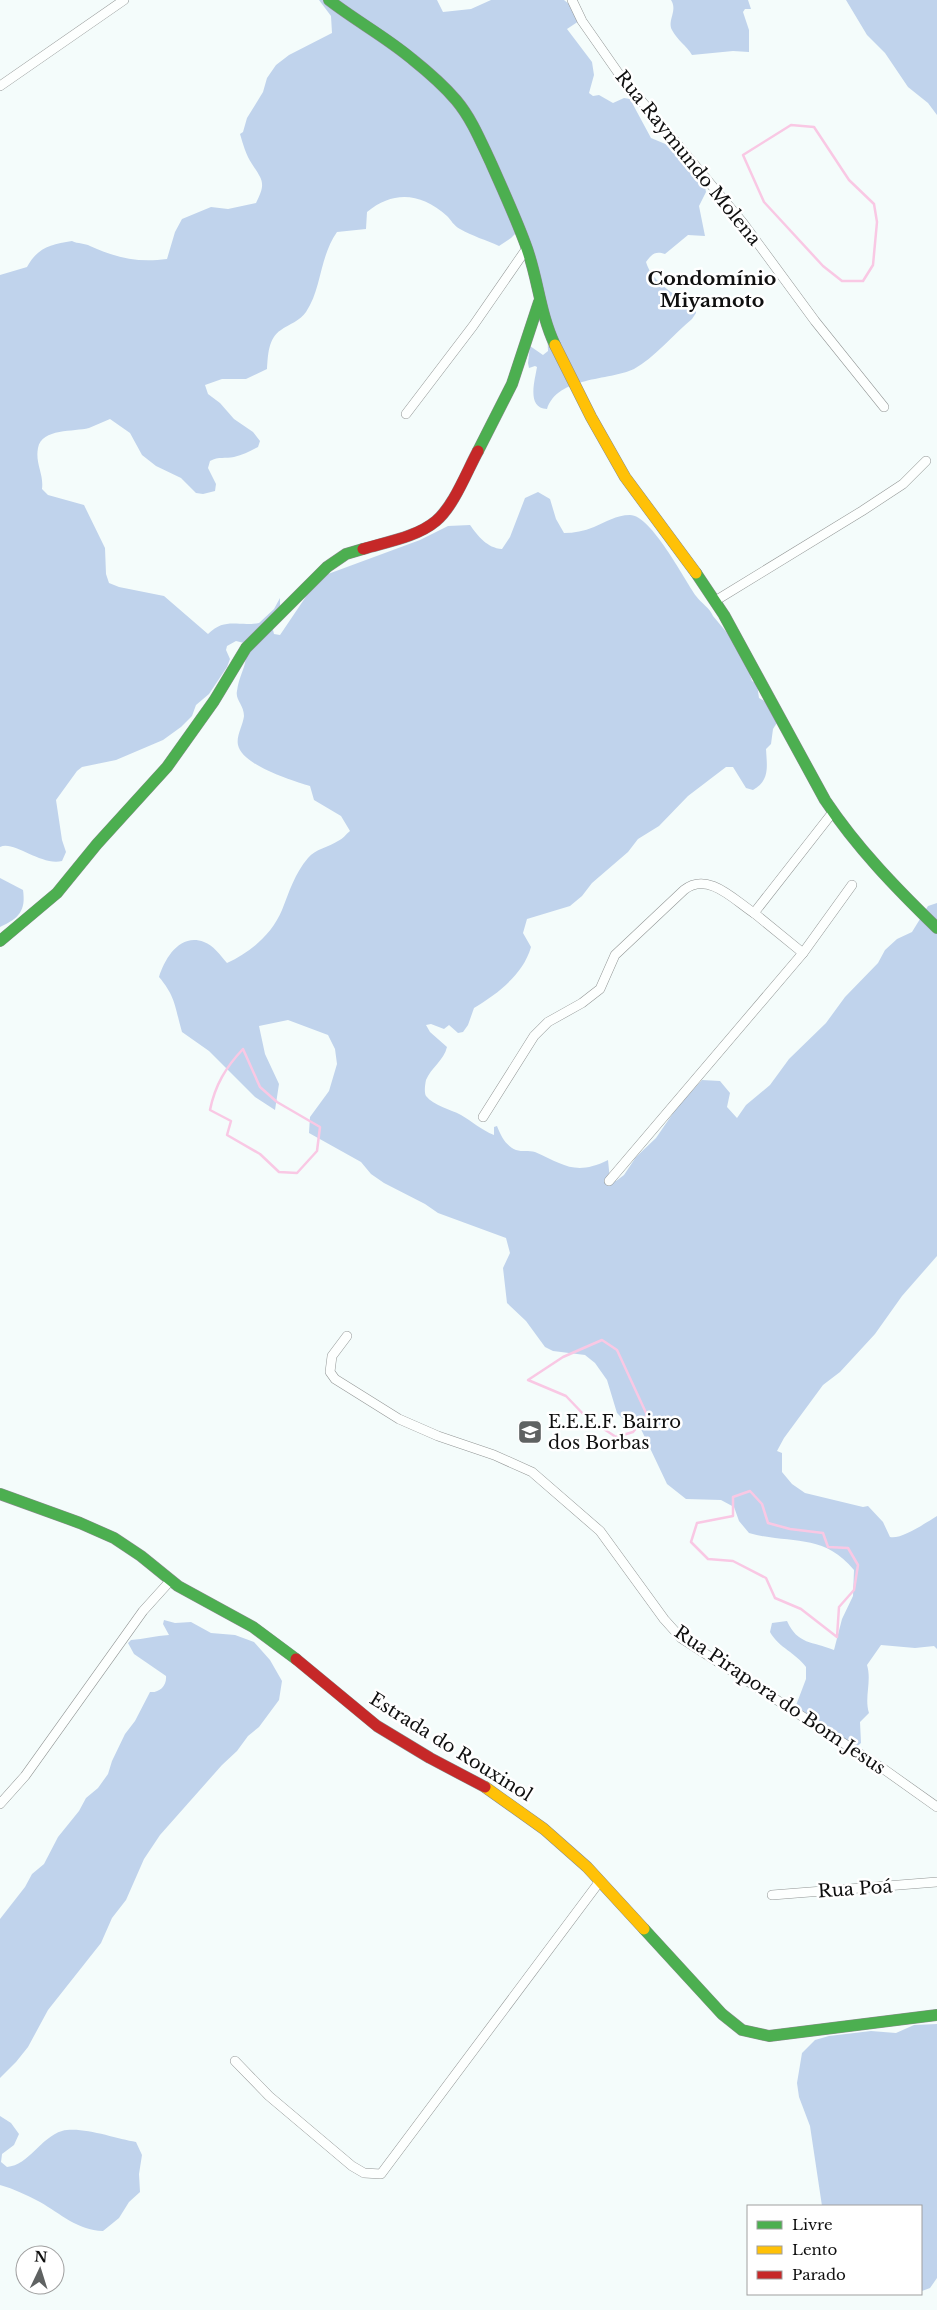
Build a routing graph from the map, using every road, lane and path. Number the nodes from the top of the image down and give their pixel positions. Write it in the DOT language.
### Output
graph roads {
  1 [pos="124,0"];
  2 [pos="329,0"];
  3 [pos="572,0"];
  4 [pos="0,86"];
  5 [pos="527,248"];
  6 [pos="538,302"];
  7 [pos="884,407"];
  8 [pos="406,414"];
  9 [pos="926,461"];
  10 [pos="715,601"];
  11 [pos="833,812"];
  12 [pos="852,885"];
  13 [pos="754,913"];
  14 [pos="937,928"];
  15 [pos="0,941"];
  16 [pos="804,953"];
  17 [pos="483,1117"];
  18 [pos="609,1181"];
  19 [pos="346,1336"];
  20 [pos="0,1494"];
  21 [pos="171,1580"];
  22 [pos="0,1804"];
  23 [pos="937,1807"];
  24 [pos="600,1881"];
  25 [pos="937,1882"];
  26 [pos="772,1895"];
  27 [pos="937,2015"];
  28 [pos="235,2061"];
  1 -- 4 [label="street"];
  2 -- 5 [label="street"];
  3 -- 7 [label="street, Rua Raymundo Molena"];
  5 -- 6 [label="street"];
  5 -- 8 [label="street"];
  6 -- 10 [label="street"];
  6 -- 15 [label="street"];
  9 -- 10 [label="street"];
  10 -- 11 [label="street"];
  11 -- 13 [label="street"];
  11 -- 14 [label="street"];
  12 -- 16 [label="street"];
  13 -- 16 [label="street"];
  13 -- 17 [label="street"];
  16 -- 18 [label="street"];
  19 -- 23 [label="street, Rua Pirapora do Bom Jesus"];
  20 -- 21 [label="street, Estrada do Rouxinol"];
  21 -- 22 [label="street"];
  21 -- 24 [label="street, Estrada do Rouxinol"];
  24 -- 27 [label="street, Estrada do Rouxinol"];
  24 -- 28 [label="street"];
  25 -- 26 [label="street, Rua Poá"];
}
